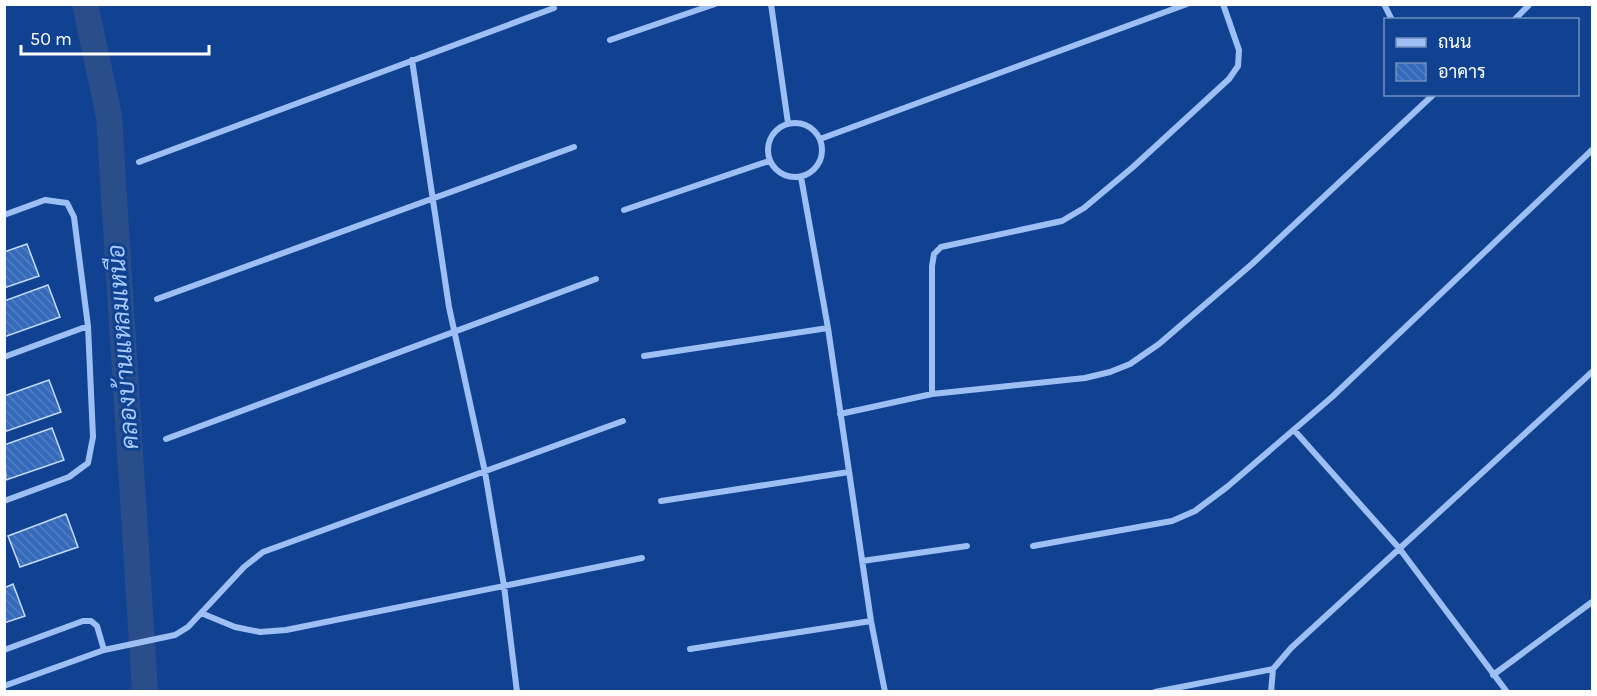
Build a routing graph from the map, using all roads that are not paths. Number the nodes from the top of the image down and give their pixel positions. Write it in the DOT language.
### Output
graph roads {
  1 [pos="715,4"];
  2 [pos="771,4"];
  3 [pos="1187,4"];
  4 [pos="1223,4"];
  5 [pos="1384,4"];
  6 [pos="1530,4"];
  7 [pos="554,8"];
  8 [pos="1391,18"];
  9 [pos="1516,18"];
  10 [pos="610,40"];
  11 [pos="412,60"];
  12 [pos="1431,96"];
  13 [pos="788,123"];
  14 [pos="820,139"];
  15 [pos="574,147"];
  16 [pos="1593,150"];
  17 [pos="769,161"];
  18 [pos="139,162"];
  19 [pos="801,177"];
  20 [pos="432,199"];
  21 [pos="624,210"];
  22 [pos="4,214"];
  23 [pos="596,279"];
  24 [pos="157,299"];
  25 [pos="88,326"];
  26 [pos="828,328"];
  27 [pos="453,333"];
  28 [pos="644,356"];
  29 [pos="4,357"];
  30 [pos="1593,372"];
  31 [pos="932,394"];
  32 [pos="840,414"];
  33 [pos="623,421"];
  34 [pos="1294,430"];
  35 [pos="166,439"];
  36 [pos="485,472"];
  37 [pos="849,472"];
  38 [pos="4,501"];
  39 [pos="661,501"];
  40 [pos="967,546"];
  41 [pos="1032,546"];
  42 [pos="1400,548"];
  43 [pos="642,558"];
  44 [pos="862,561"];
  45 [pos="504,586"];
  46 [pos="1593,602"];
  47 [pos="201,613"];
  48 [pos="870,621"];
  49 [pos="690,649"];
  50 [pos="4,650"];
  51 [pos="104,650"];
  52 [pos="1273,669"];
  53 [pos="1493,675"];
  54 [pos="4,686"];
  55 [pos="1180,690"];
  56 [pos="517,692"];
  57 [pos="885,692"];
  58 [pos="1155,692"];
  59 [pos="1271,692"];
  60 [pos="1507,692"];
  1 -- 10 [label="street"];
  2 -- 13 [label="street"];
  3 -- 14 [label="street"];
  4 -- 31 [label="street"];
  5 -- 8 [label="street"];
  6 -- 9 [label="street"];
  7 -- 11 [label="street"];
  11 -- 18 [label="street"];
  11 -- 20 [label="street"];
  12 -- 31 [label="street"];
  13 -- 14 [label="street"];
  13 -- 17 [label="street"];
  14 -- 19 [label="street"];
  15 -- 20 [label="street"];
  16 -- 34 [label="street"];
  17 -- 19 [label="street"];
  17 -- 21 [label="street"];
  19 -- 26 [label="street"];
  20 -- 24 [label="street"];
  20 -- 27 [label="street"];
  22 -- 25 [label="street"];
  23 -- 27 [label="street"];
  25 -- 29 [label="street"];
  25 -- 38 [label="street"];
  26 -- 28 [label="street"];
  26 -- 32 [label="street"];
  27 -- 35 [label="street"];
  27 -- 36 [label="street"];
  30 -- 42 [label="street"];
  31 -- 32 [label="street"];
  32 -- 37 [label="street"];
  33 -- 36 [label="street"];
  34 -- 41 [label="street"];
  34 -- 42 [label="street"];
  36 -- 45 [label="street"];
  36 -- 47 [label="street"];
  37 -- 39 [label="street"];
  37 -- 44 [label="street"];
  40 -- 44 [label="street"];
  42 -- 52 [label="street"];
  42 -- 53 [label="street"];
  43 -- 45 [label="street"];
  44 -- 48 [label="street"];
  45 -- 47 [label="street"];
  45 -- 56 [label="street"];
  46 -- 53 [label="street"];
  47 -- 51 [label="street"];
  48 -- 49 [label="street"];
  48 -- 57 [label="street"];
  50 -- 51 [label="street"];
  51 -- 54 [label="street"];
  52 -- 55 [label="street"];
  52 -- 59 [label="street"];
  53 -- 60 [label="street"];
  55 -- 58 [label="street"];
}
